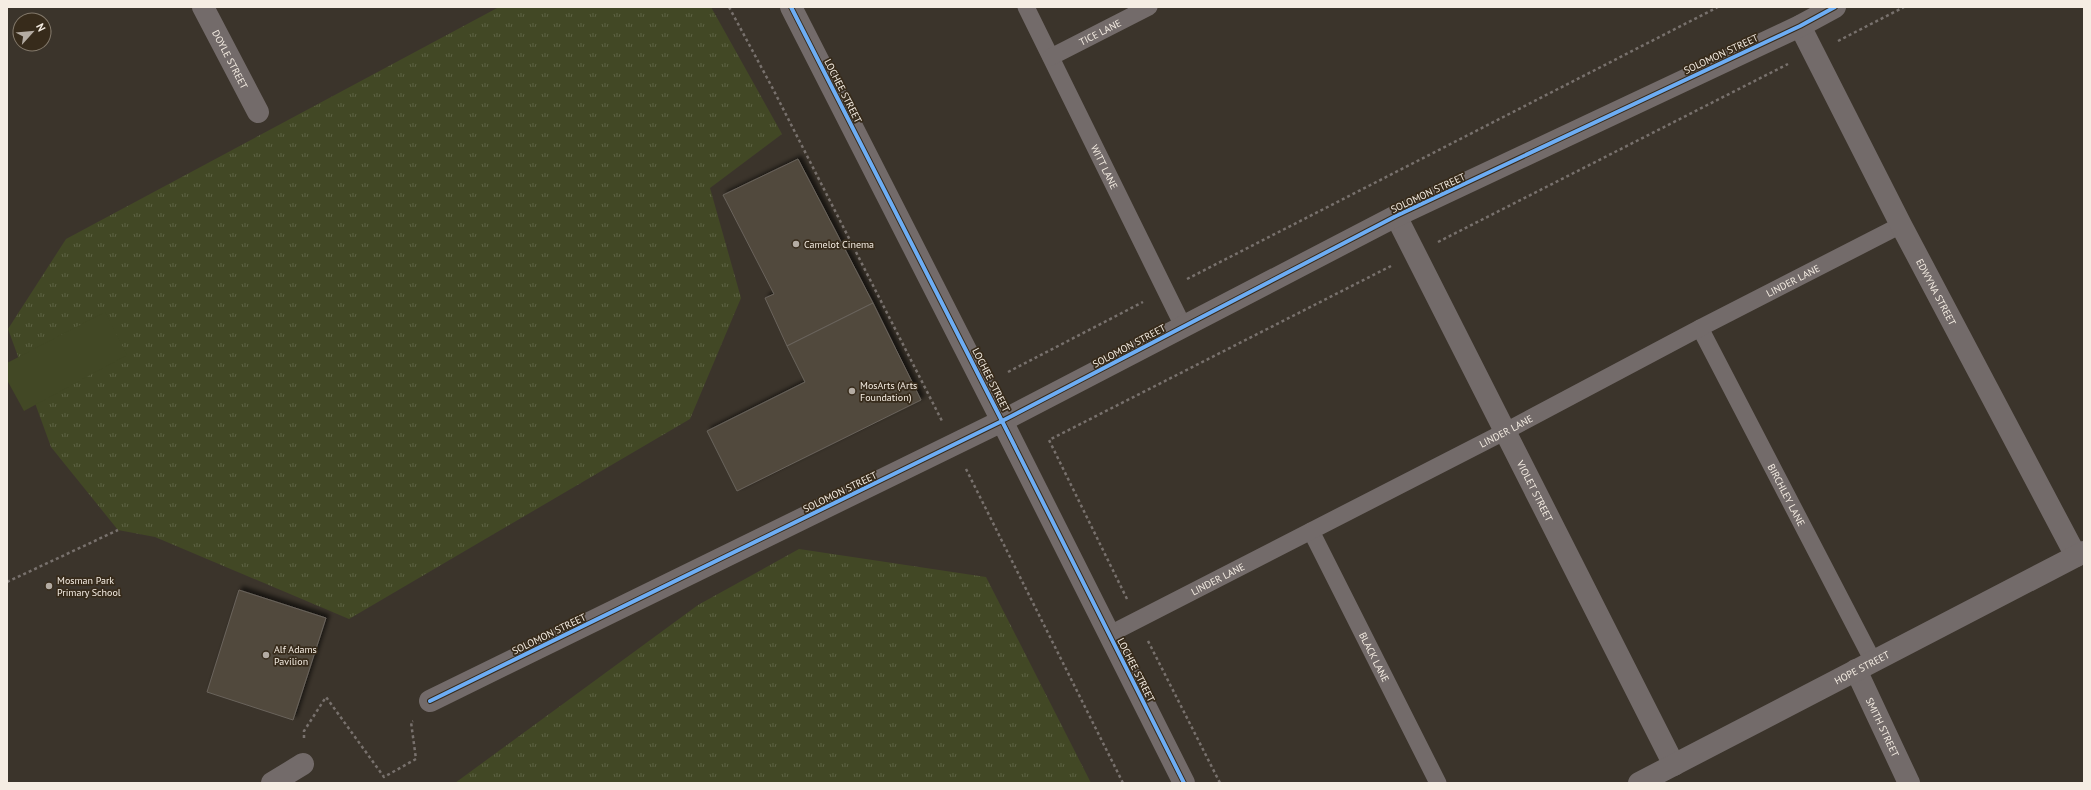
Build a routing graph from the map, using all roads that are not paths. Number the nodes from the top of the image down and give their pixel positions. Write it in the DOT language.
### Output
graph roads {
  1 [pos="203,7"];
  2 [pos="791,7"];
  3 [pos="1026,7"];
  4 [pos="1149,7"];
  5 [pos="1835,7"];
  6 [pos="1800,26"];
  7 [pos="1051,57"];
  8 [pos="258,112"];
  9 [pos="1396,216"];
  10 [pos="1901,225"];
  11 [pos="1183,326"];
  12 [pos="1700,328"];
  13 [pos="1002,421"];
  14 [pos="1506,431"];
  15 [pos="1311,531"];
  16 [pos="2080,554"];
  17 [pos="1110,634"];
  18 [pos="1864,666"];
  19 [pos="430,701"];
  20 [pos="303,764"];
  21 [pos="1674,765"];
  22 [pos="272,783"];
  23 [pos="1184,783"];
  24 [pos="1438,783"];
  25 [pos="1639,783"];
  26 [pos="1909,783"];
  1 -- 8 [label="street, DOYLE STREET"];
  2 -- 13 [label="street, LOCHEE STREET"];
  3 -- 7 [label="lane, WITT LANE"];
  4 -- 7 [label="lane, TICE LANE"];
  5 -- 6 [label="street, SOLOMON STREET"];
  6 -- 9 [label="street, SOLOMON STREET"];
  6 -- 10 [label="street, EDWYNA STREET"];
  7 -- 11 [label="lane, WITT LANE"];
  9 -- 11 [label="street, SOLOMON STREET"];
  9 -- 14 [label="street, VIOLET STREET"];
  10 -- 12 [label="lane, LINDER LANE"];
  10 -- 16 [label="street, EDWYNA STREET"];
  11 -- 13 [label="street, SOLOMON STREET"];
  12 -- 14 [label="lane, LINDER LANE"];
  12 -- 18 [label="lane, BIRCHLEY LANE"];
  13 -- 17 [label="street, LOCHEE STREET"];
  13 -- 19 [label="street, SOLOMON STREET"];
  14 -- 15 [label="lane, LINDER LANE"];
  14 -- 21 [label="street, VIOLET STREET"];
  15 -- 17 [label="lane, LINDER LANE"];
  15 -- 24 [label="lane, BLACK LANE"];
  16 -- 18 [label="street, HOPE STREET"];
  17 -- 23 [label="street, LOCHEE STREET"];
  18 -- 21 [label="street, HOPE STREET"];
  18 -- 26 [label="street, SMITH STREET"];
  20 -- 22 [label="street"];
  21 -- 25 [label="street, HOPE STREET"];
}
